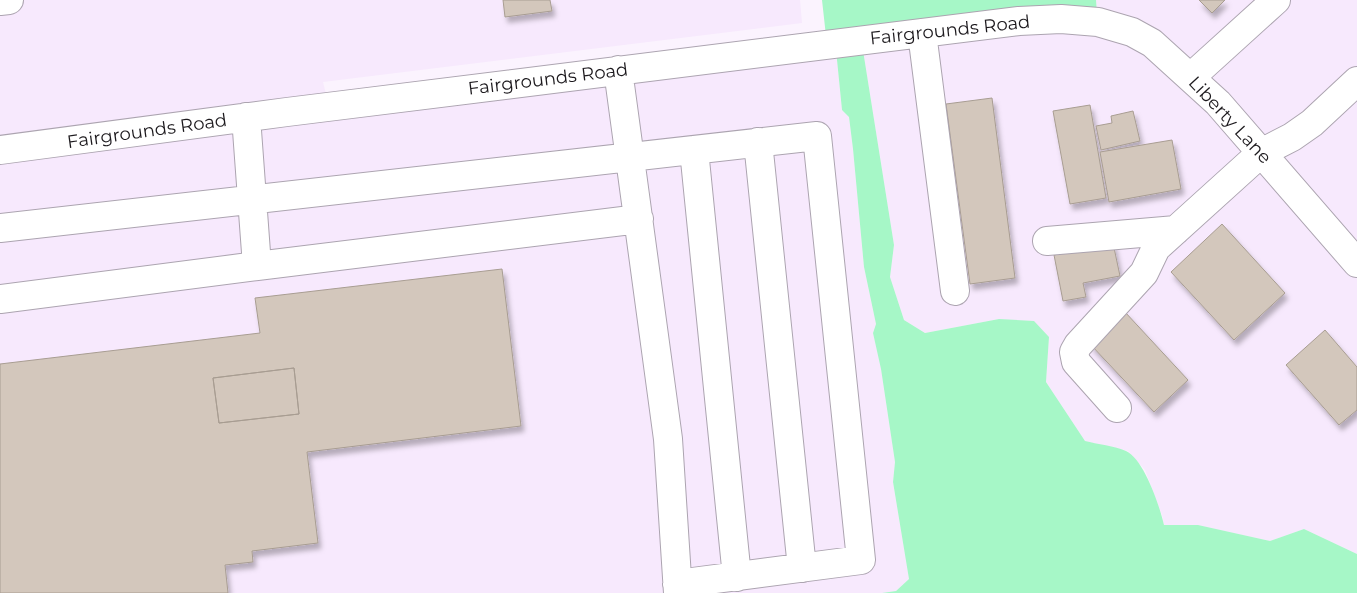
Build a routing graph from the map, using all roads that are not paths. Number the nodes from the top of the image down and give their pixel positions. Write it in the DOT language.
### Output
graph roads {
  1 [pos="9,0"];
  2 [pos="1276,0"];
  3 [pos="0,1"];
  4 [pos="1097,11"];
  5 [pos="922,33"];
  6 [pos="618,70"];
  7 [pos="1191,77"];
  8 [pos="1357,81"];
  9 [pos="246,117"];
  10 [pos="758,142"];
  11 [pos="0,150"];
  12 [pos="694,150"];
  13 [pos="1261,153"];
  14 [pos="631,157"];
  15 [pos="252,200"];
  16 [pos="639,219"];
  17 [pos="0,228"];
  18 [pos="1176,230"];
  19 [pos="1047,241"];
  20 [pos="1357,263"];
  21 [pos="257,266"];
  22 [pos="955,291"];
  23 [pos="0,299"];
  24 [pos="1117,408"];
  25 [pos="802,568"];
  26 [pos="737,576"];
  27 [pos="677,589"];
  1 -- 3 [label="street"];
  2 -- 7 [label="street"];
  4 -- 5 [label="street, Fairgrounds Road"];
  4 -- 7 [label="street, Liberty Lane"];
  5 -- 6 [label="street, Fairgrounds Road"];
  5 -- 22 [label="street"];
  6 -- 9 [label="street, Fairgrounds Road"];
  6 -- 14 [label="street"];
  7 -- 13 [label="street, Liberty Lane"];
  8 -- 13 [label="street"];
  9 -- 11 [label="street, Fairgrounds Road"];
  9 -- 15 [label="street"];
  10 -- 12 [label="street"];
  10 -- 25 [label="street"];
  10 -- 25 [label="street"];
  12 -- 14 [label="street"];
  12 -- 26 [label="street"];
  13 -- 18 [label="street"];
  13 -- 20 [label="street, Liberty Lane"];
  14 -- 15 [label="street"];
  14 -- 16 [label="street"];
  15 -- 17 [label="street"];
  15 -- 21 [label="street"];
  16 -- 21 [label="street"];
  16 -- 27 [label="street"];
  18 -- 19 [label="street"];
  18 -- 24 [label="street"];
  21 -- 23 [label="street"];
  25 -- 26 [label="street"];
  26 -- 27 [label="street"];
}
